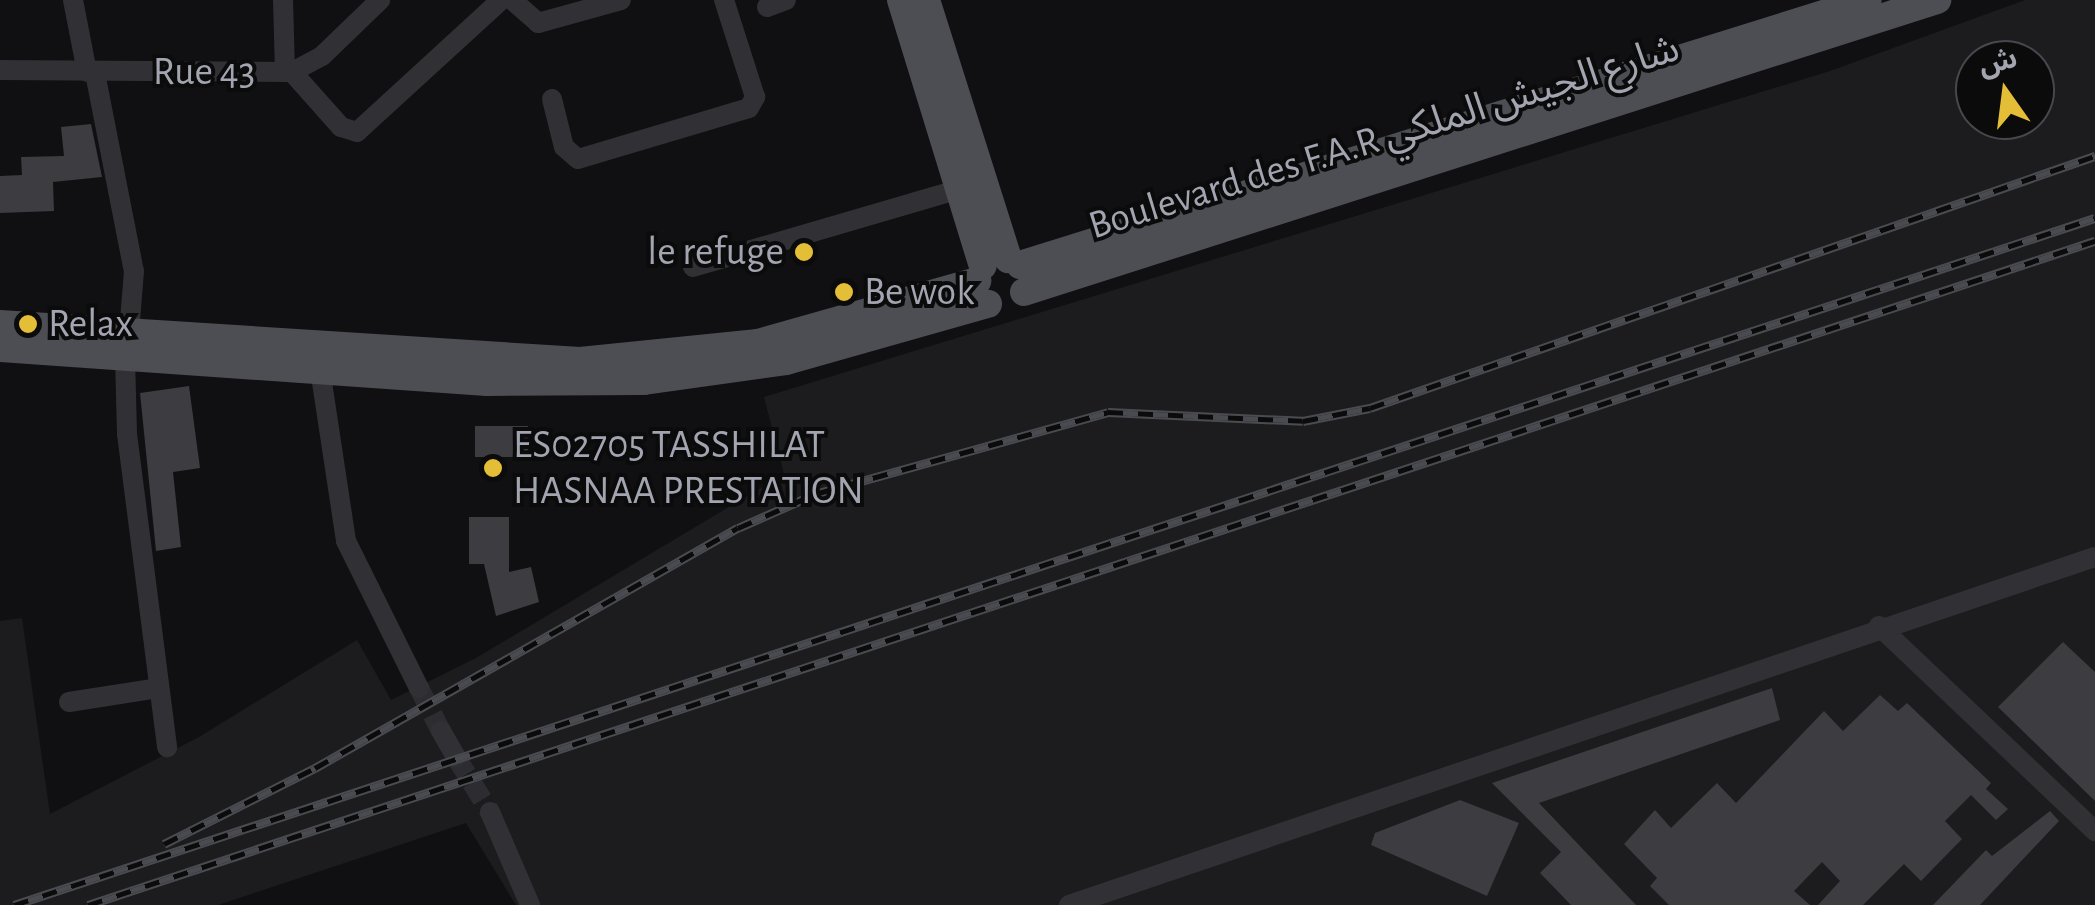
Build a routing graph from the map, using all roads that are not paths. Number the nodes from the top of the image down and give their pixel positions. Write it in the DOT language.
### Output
graph roads {
  1 [pos="73,0"];
  2 [pos="283,0"];
  3 [pos="380,0"];
  4 [pos="500,0"];
  5 [pos="512,0"];
  6 [pos="620,0"];
  7 [pos="724,0"];
  8 [pos="901,0"];
  9 [pos="926,0"];
  10 [pos="1868,0"];
  11 [pos="1937,0"];
  12 [pos="0,70"];
  13 [pos="288,72"];
  14 [pos="91,73"];
  15 [pos="552,99"];
  16 [pos="960,189"];
  17 [pos="693,267"];
  18 [pos="1000,278"];
  19 [pos="0,324"];
  20 [pos="127,345"];
  21 [pos="0,348"];
  22 [pos="320,368"];
  23 [pos="2095,556"];
  24 [pos="1879,626"];
  25 [pos="158,688"];
  26 [pos="419,688"];
  27 [pos="68,702"];
  28 [pos="442,731"];
  29 [pos="167,746"];
  30 [pos="456,756"];
  31 [pos="490,812"];
  32 [pos="2095,831"];
  33 [pos="530,905"];
  34 [pos="1068,905"];
  1 -- 14 [label="street"];
  2 -- 13 [label="street"];
  3 -- 13 [label="street, Rue 43"];
  4 -- 13 [label="street"];
  5 -- 6 [label="street"];
  7 -- 15 [label="street"];
  8 -- 16 [label="main road"];
  9 -- 18 [label="main road"];
  10 -- 18 [label="main road, Boulevard des F.A.R شارع الجيش الملكي"];
  11 -- 18 [label="main road, Boulevard des F.A.R شارع الجيش الملكي"];
  12 -- 14 [label="street, Rue 43"];
  13 -- 14 [label="street, Rue 43"];
  14 -- 20 [label="street"];
  16 -- 17 [label="street"];
  16 -- 18 [label="main road"];
  18 -- 20 [label="main road, Boulevard des F.A.R شارع الجيش الملكي"];
  18 -- 22 [label="main road, Boulevard des F.A.R شارع الجيش الملكي"];
  19 -- 20 [label="main road, Boulevard des F.A.R شارع الجيش الملكي"];
  20 -- 21 [label="main road, Boulevard des F.A.R شارع الجيش الملكي"];
  20 -- 22 [label="main road, Boulevard des F.A.R شارع الجيش الملكي"];
  20 -- 25 [label="street"];
  22 -- 26 [label="street"];
  23 -- 24 [label="street"];
  24 -- 32 [label="street"];
  24 -- 34 [label="street"];
  25 -- 27 [label="street"];
  25 -- 29 [label="street"];
  28 -- 30 [label="street"];
  31 -- 33 [label="street"];
}
